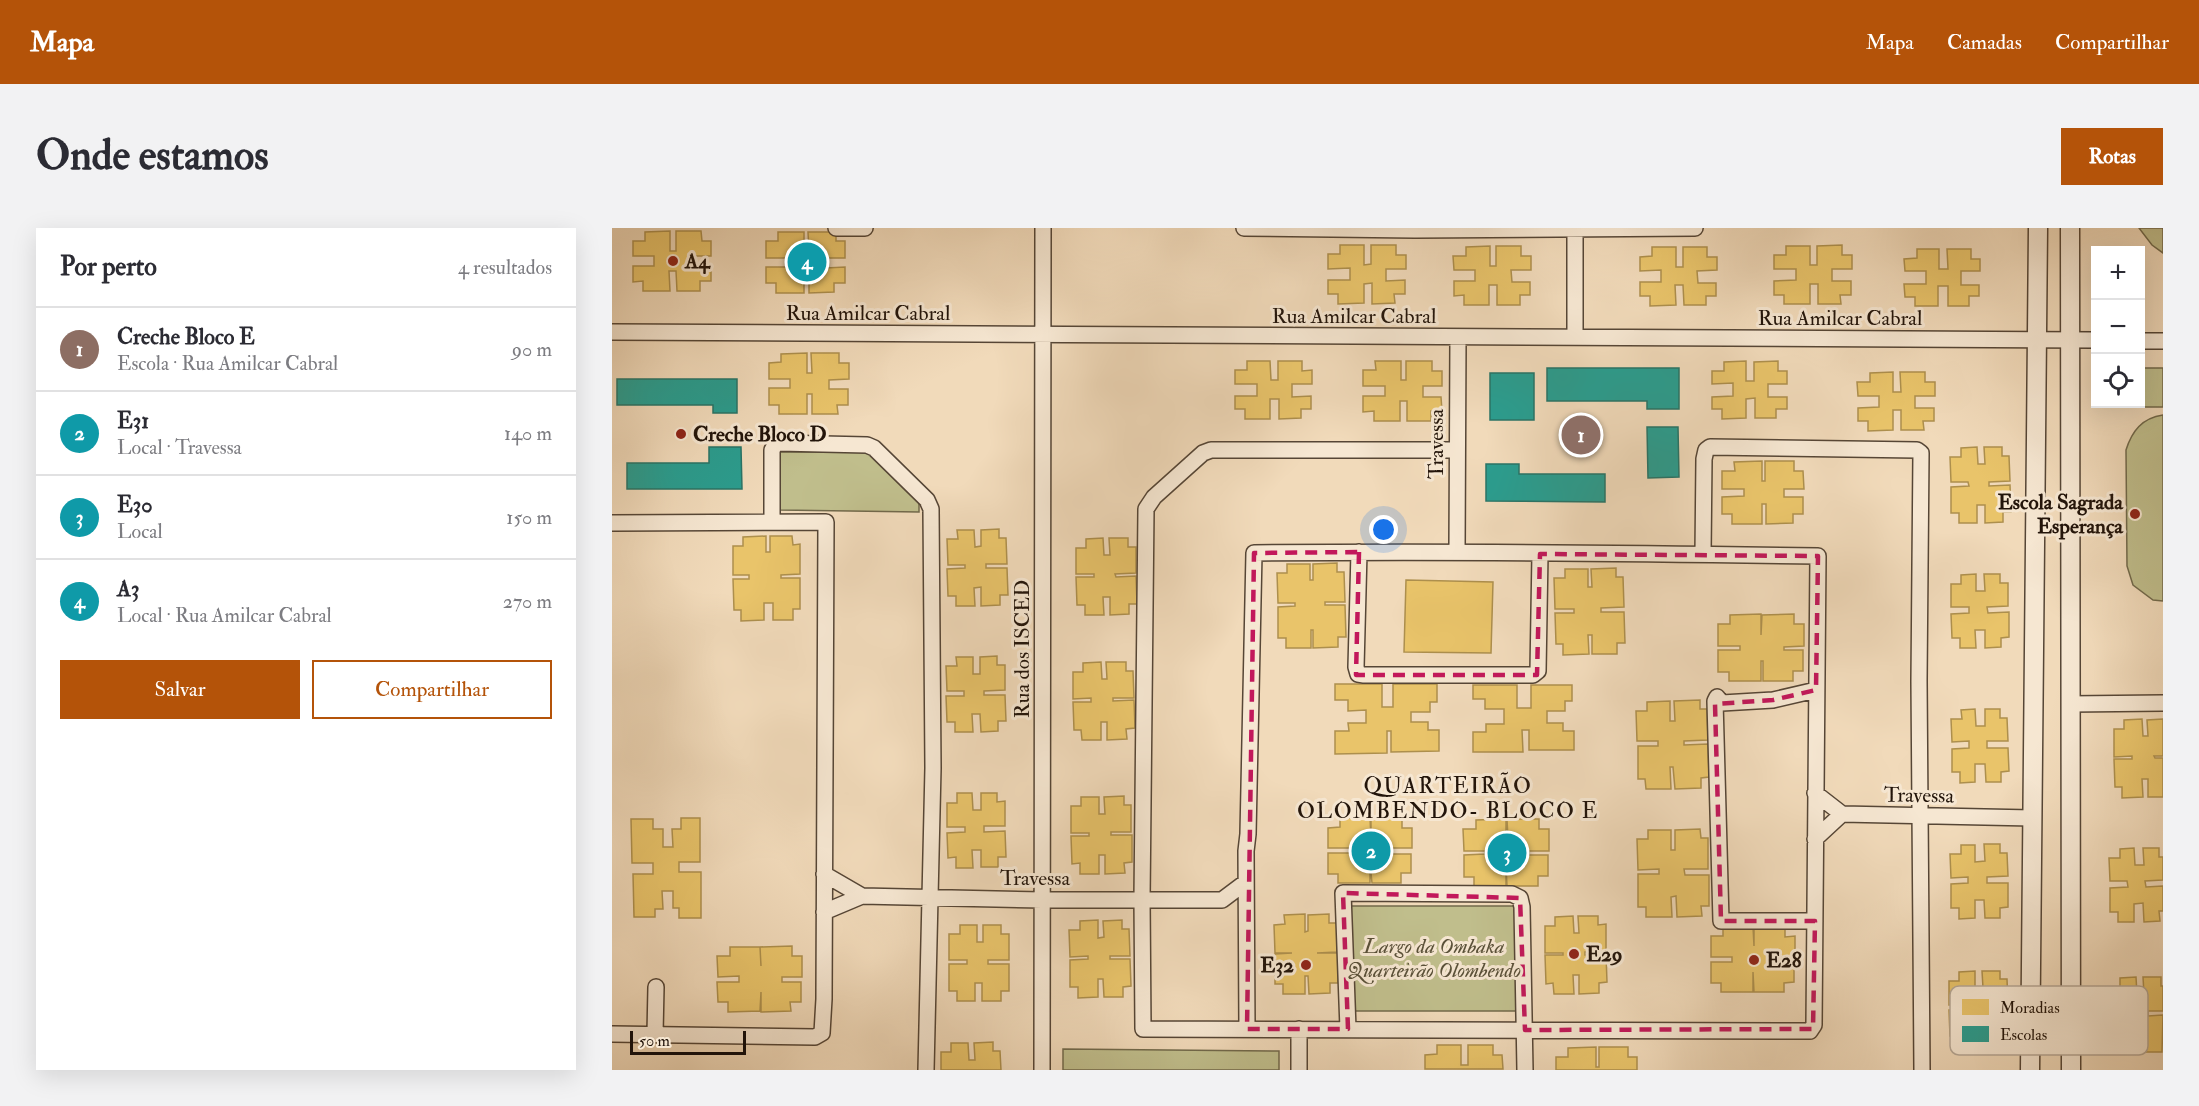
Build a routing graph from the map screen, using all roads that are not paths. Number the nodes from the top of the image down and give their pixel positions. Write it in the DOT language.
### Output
graph roads {
  1 [pos="836,228"];
  2 [pos="865,228"];
  3 [pos="1043,228"];
  4 [pos="1244,228"];
  5 [pos="1695,228"];
  6 [pos="2038,228"];
  7 [pos="2070,228"];
  8 [pos="1575,229"];
  9 [pos="612,333"];
  10 [pos="1043,335"];
  11 [pos="1575,336"];
  12 [pos="1458,338"];
  13 [pos="2037,340"];
  14 [pos="2070,340"];
  15 [pos="2091,340"];
  16 [pos="2145,341"];
  17 [pos="2163,341"];
  18 [pos="1456,450"];
  19 [pos="772,522"];
  20 [pos="612,523"];
  21 [pos="1457,551"];
  22 [pos="1359,552"];
  23 [pos="1540,554"];
  24 [pos="1703,554"];
  25 [pos="1816,690"];
  26 [pos="2163,703"];
  27 [pos="2070,704"];
  28 [pos="1815,794"];
  29 [pos="1842,814"];
  30 [pos="1919,817"];
  31 [pos="2032,818"];
  32 [pos="1815,839"];
  33 [pos="825,874"];
  34 [pos="1246,882"];
  35 [pos="862,896"];
  36 [pos="929,898"];
  37 [pos="1142,899"];
  38 [pos="1042,900"];
  39 [pos="1222,900"];
  40 [pos="825,912"];
  41 [pos="1245,915"];
  42 [pos="1815,921"];
  43 [pos="2031,986"];
  44 [pos="2071,986"];
  45 [pos="656,987"];
  46 [pos="1247,1029"];
  47 [pos="1299,1029"];
  48 [pos="1348,1029"];
  49 [pos="1525,1030"];
  50 [pos="612,1034"];
  51 [pos="655,1034"];
  52 [pos="2030,1055"];
  53 [pos="2071,1055"];
  54 [pos="926,1070"];
  55 [pos="1042,1070"];
  56 [pos="1299,1070"];
  57 [pos="1525,1070"];
  58 [pos="1922,1070"];
  59 [pos="2030,1070"];
  60 [pos="2071,1070"];
  1 -- 2 [label="street"];
  3 -- 10 [label="street, Rua dos ISCED"];
  4 -- 8 [label="street"];
  5 -- 8 [label="street"];
  6 -- 13 [label="street"];
  7 -- 14 [label="street"];
  8 -- 11 [label="street"];
  9 -- 10 [label="street, Rua Amilcar Cabral"];
  10 -- 12 [label="street, Rua Amilcar Cabral"];
  10 -- 38 [label="street, Rua dos ISCED"];
  11 -- 12 [label="street, Rua Amilcar Cabral"];
  11 -- 13 [label="street, Rua Amilcar Cabral"];
  12 -- 18 [label="street, Travessa"];
  13 -- 14 [label="street, Rua Amilcar Cabral"];
  13 -- 31 [label="street"];
  14 -- 15 [label="street, Rua Amilcar Cabral"];
  14 -- 27 [label="street"];
  16 -- 17 [label="street"];
  18 -- 21 [label="street, Travessa"];
  18 -- 37 [label="street"];
  19 -- 20 [label="street"];
  19 -- 33 [label="street"];
  19 -- 36 [label="street"];
  21 -- 22 [label="street"];
  21 -- 23 [label="street"];
  22 -- 23 [label="street"];
  22 -- 34 [label="street"];
  23 -- 24 [label="street"];
  24 -- 25 [label="street"];
  24 -- 30 [label="street"];
  25 -- 28 [label="street"];
  25 -- 42 [label="street"];
  26 -- 27 [label="street"];
  27 -- 44 [label="street"];
  28 -- 29 [label="street"];
  28 -- 32 [label="street"];
  29 -- 30 [label="street, Travessa"];
  29 -- 32 [label="street"];
  30 -- 31 [label="street, Travessa"];
  30 -- 58 [label="street"];
  31 -- 43 [label="street"];
  32 -- 42 [label="street"];
  33 -- 35 [label="street, Travessa"];
  33 -- 40 [label="street"];
  34 -- 39 [label="street"];
  34 -- 41 [label="street"];
  35 -- 36 [label="street, Travessa"];
  35 -- 40 [label="street"];
  36 -- 38 [label="street, Travessa"];
  36 -- 54 [label="street"];
  37 -- 38 [label="street, Travessa"];
  37 -- 39 [label="street, Travessa"];
  37 -- 46 [label="street"];
  38 -- 55 [label="street, Rua dos ISCED"];
  39 -- 41 [label="street"];
  40 -- 51 [label="street"];
  41 -- 46 [label="street"];
  42 -- 49 [label="street"];
  45 -- 51 [label="street"];
  46 -- 47 [label="street"];
  47 -- 48 [label="street"];
  47 -- 56 [label="street"];
  48 -- 49 [label="street"];
  48 -- 49 [label="street"];
  49 -- 57 [label="street"];
  50 -- 51 [label="street"];
  52 -- 59 [label="street"];
  53 -- 60 [label="street"];
}
